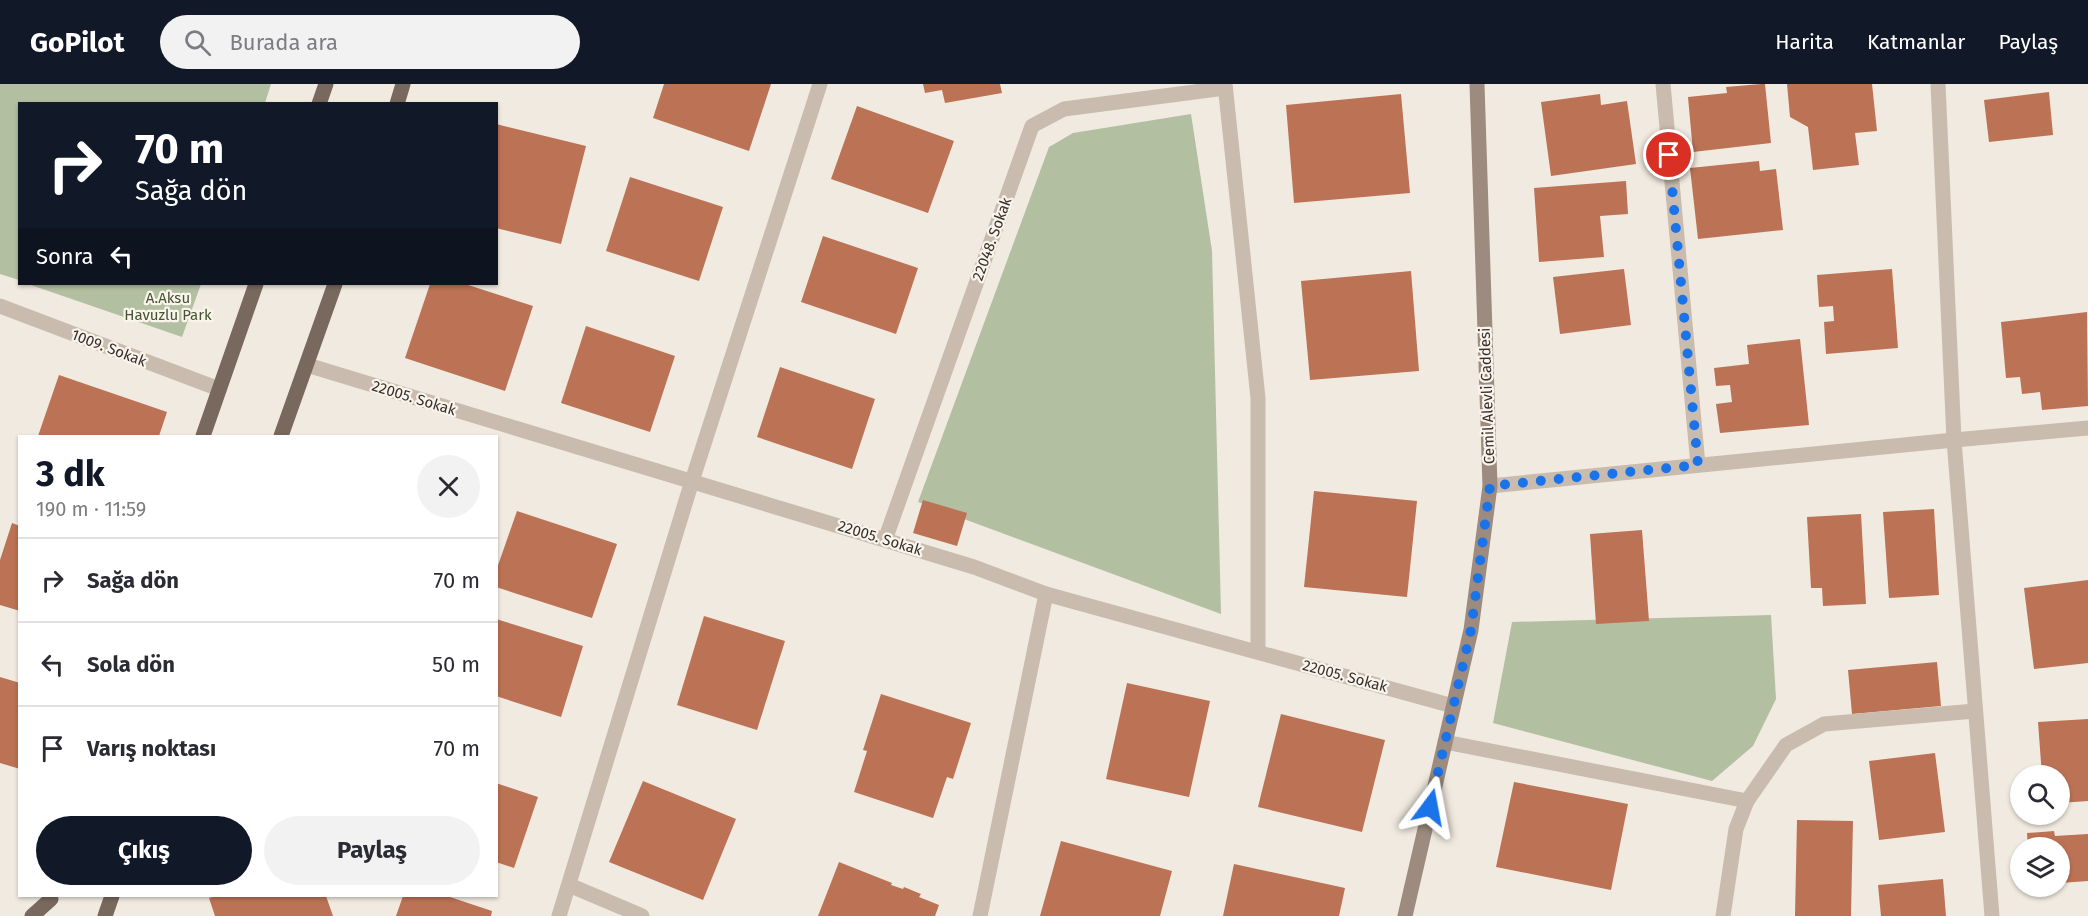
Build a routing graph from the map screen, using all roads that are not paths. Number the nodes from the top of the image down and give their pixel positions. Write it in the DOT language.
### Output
graph roads {
  1 [pos="326,84"];
  2 [pos="404,84"];
  3 [pos="820,84"];
  4 [pos="1478,84"];
  5 [pos="1663,84"];
  6 [pos="1938,84"];
  7 [pos="1225,86"];
  8 [pos="320,102"];
  9 [pos="398,102"];
  10 [pos="256,285"];
  11 [pos="335,285"];
  12 [pos="0,306"];
  13 [pos="307,365"];
  14 [pos="219,389"];
  15 [pos="2088,428"];
  16 [pos="203,435"];
  17 [pos="281,435"];
  18 [pos="1954,440"];
  19 [pos="1698,465"];
  20 [pos="692,481"];
  21 [pos="1490,486"];
  22 [pos="885,540"];
  23 [pos="1046,594"];
  24 [pos="1258,652"];
  25 [pos="1453,706"];
  26 [pos="1975,711"];
  27 [pos="1445,742"];
  28 [pos="1747,801"];
  29 [pos="569,885"];
  30 [pos="51,897"];
  31 [pos="111,898"];
  32 [pos="32,916"];
  33 [pos="44,916"];
  34 [pos="105,916"];
  35 [pos="114,916"];
  36 [pos="559,916"];
  37 [pos="642,916"];
  38 [pos="980,916"];
  39 [pos="1406,916"];
  40 [pos="1723,916"];
  41 [pos="1992,916"];
  1 -- 8 [label="main road"];
  2 -- 9 [label="main road"];
  3 -- 20 [label="street"];
  4 -- 21 [label="street, Cemil Alevli Caddesi"];
  5 -- 19 [label="street"];
  6 -- 18 [label="street"];
  7 -- 22 [label="street, 22048. Sokak"];
  7 -- 24 [label="street"];
  10 -- 14 [label="main road"];
  11 -- 13 [label="main road"];
  12 -- 14 [label="street, 1009. Sokak"];
  13 -- 17 [label="main road"];
  13 -- 20 [label="street, 22005. Sokak"];
  14 -- 16 [label="main road"];
  15 -- 18 [label="street"];
  18 -- 19 [label="street"];
  18 -- 26 [label="street"];
  19 -- 21 [label="street"];
  20 -- 22 [label="street, 22005. Sokak"];
  20 -- 29 [label="street"];
  21 -- 25 [label="street, Cemil Alevli Caddesi"];
  22 -- 23 [label="street, 22005. Sokak"];
  23 -- 24 [label="street, 22005. Sokak"];
  23 -- 38 [label="street"];
  24 -- 25 [label="street, 22005. Sokak"];
  25 -- 27 [label="street, Cemil Alevli Caddesi"];
  26 -- 28 [label="street"];
  26 -- 41 [label="street"];
  27 -- 28 [label="street"];
  27 -- 39 [label="street, Cemil Alevli Caddesi"];
  28 -- 40 [label="street"];
  29 -- 36 [label="street"];
  29 -- 37 [label="street"];
  30 -- 32 [label="main road"];
  30 -- 33 [label="main road"];
  31 -- 34 [label="main road"];
  31 -- 35 [label="main road"];
}
